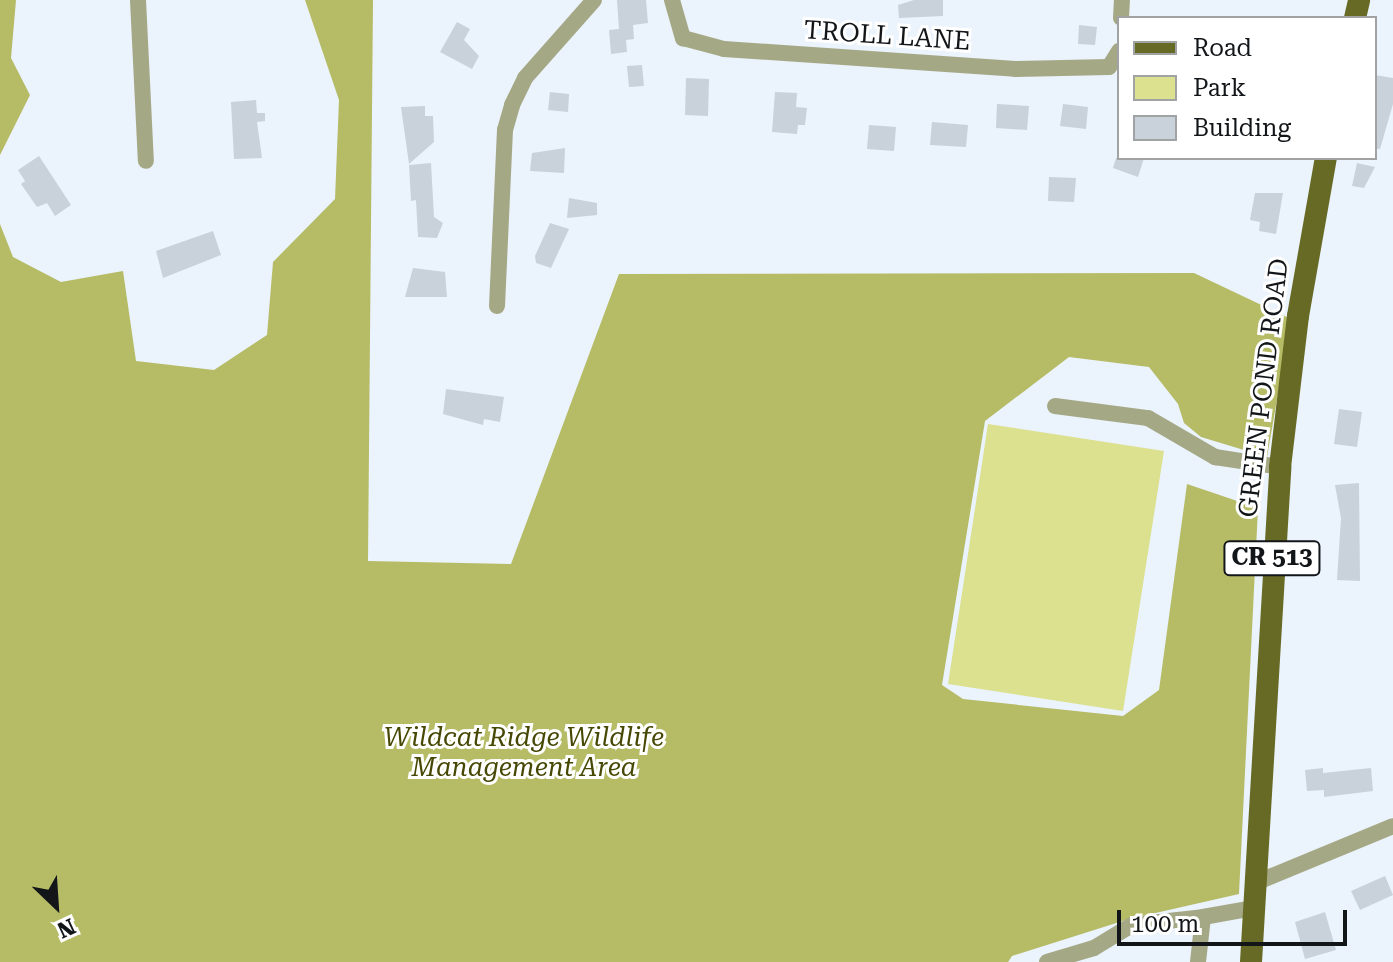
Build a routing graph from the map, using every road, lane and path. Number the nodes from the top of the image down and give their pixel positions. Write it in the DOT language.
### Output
graph roads {
  1 [pos="138,0"];
  2 [pos="594,0"];
  3 [pos="672,0"];
  4 [pos="1117,54"];
  5 [pos="1326,160"];
  6 [pos="146,161"];
  7 [pos="497,306"];
  8 [pos="1055,406"];
  9 [pos="1280,467"];
  10 [pos="1393,826"];
  11 [pos="1255,883"];
  12 [pos="1254,908"];
  13 [pos="1203,917"];
  14 [pos="1097,955"];
  15 [pos="1047,962"];
  16 [pos="1198,962"];
  17 [pos="1251,962"];
  1 -- 6 [label="street"];
  2 -- 7 [label="street"];
  3 -- 4 [label="street, TROLL LANE"];
  5 -- 9 [label="main road, GREEN POND ROAD / CR 513"];
  8 -- 9 [label="street"];
  9 -- 11 [label="main road, GREEN POND ROAD / CR 513"];
  10 -- 11 [label="street"];
  11 -- 12 [label="main road, GREEN POND ROAD / CR 513"];
  12 -- 13 [label="street"];
  12 -- 17 [label="main road, GREEN POND ROAD / CR 513"];
  13 -- 14 [label="street"];
  13 -- 16 [label="street"];
  14 -- 15 [label="street"];
}
